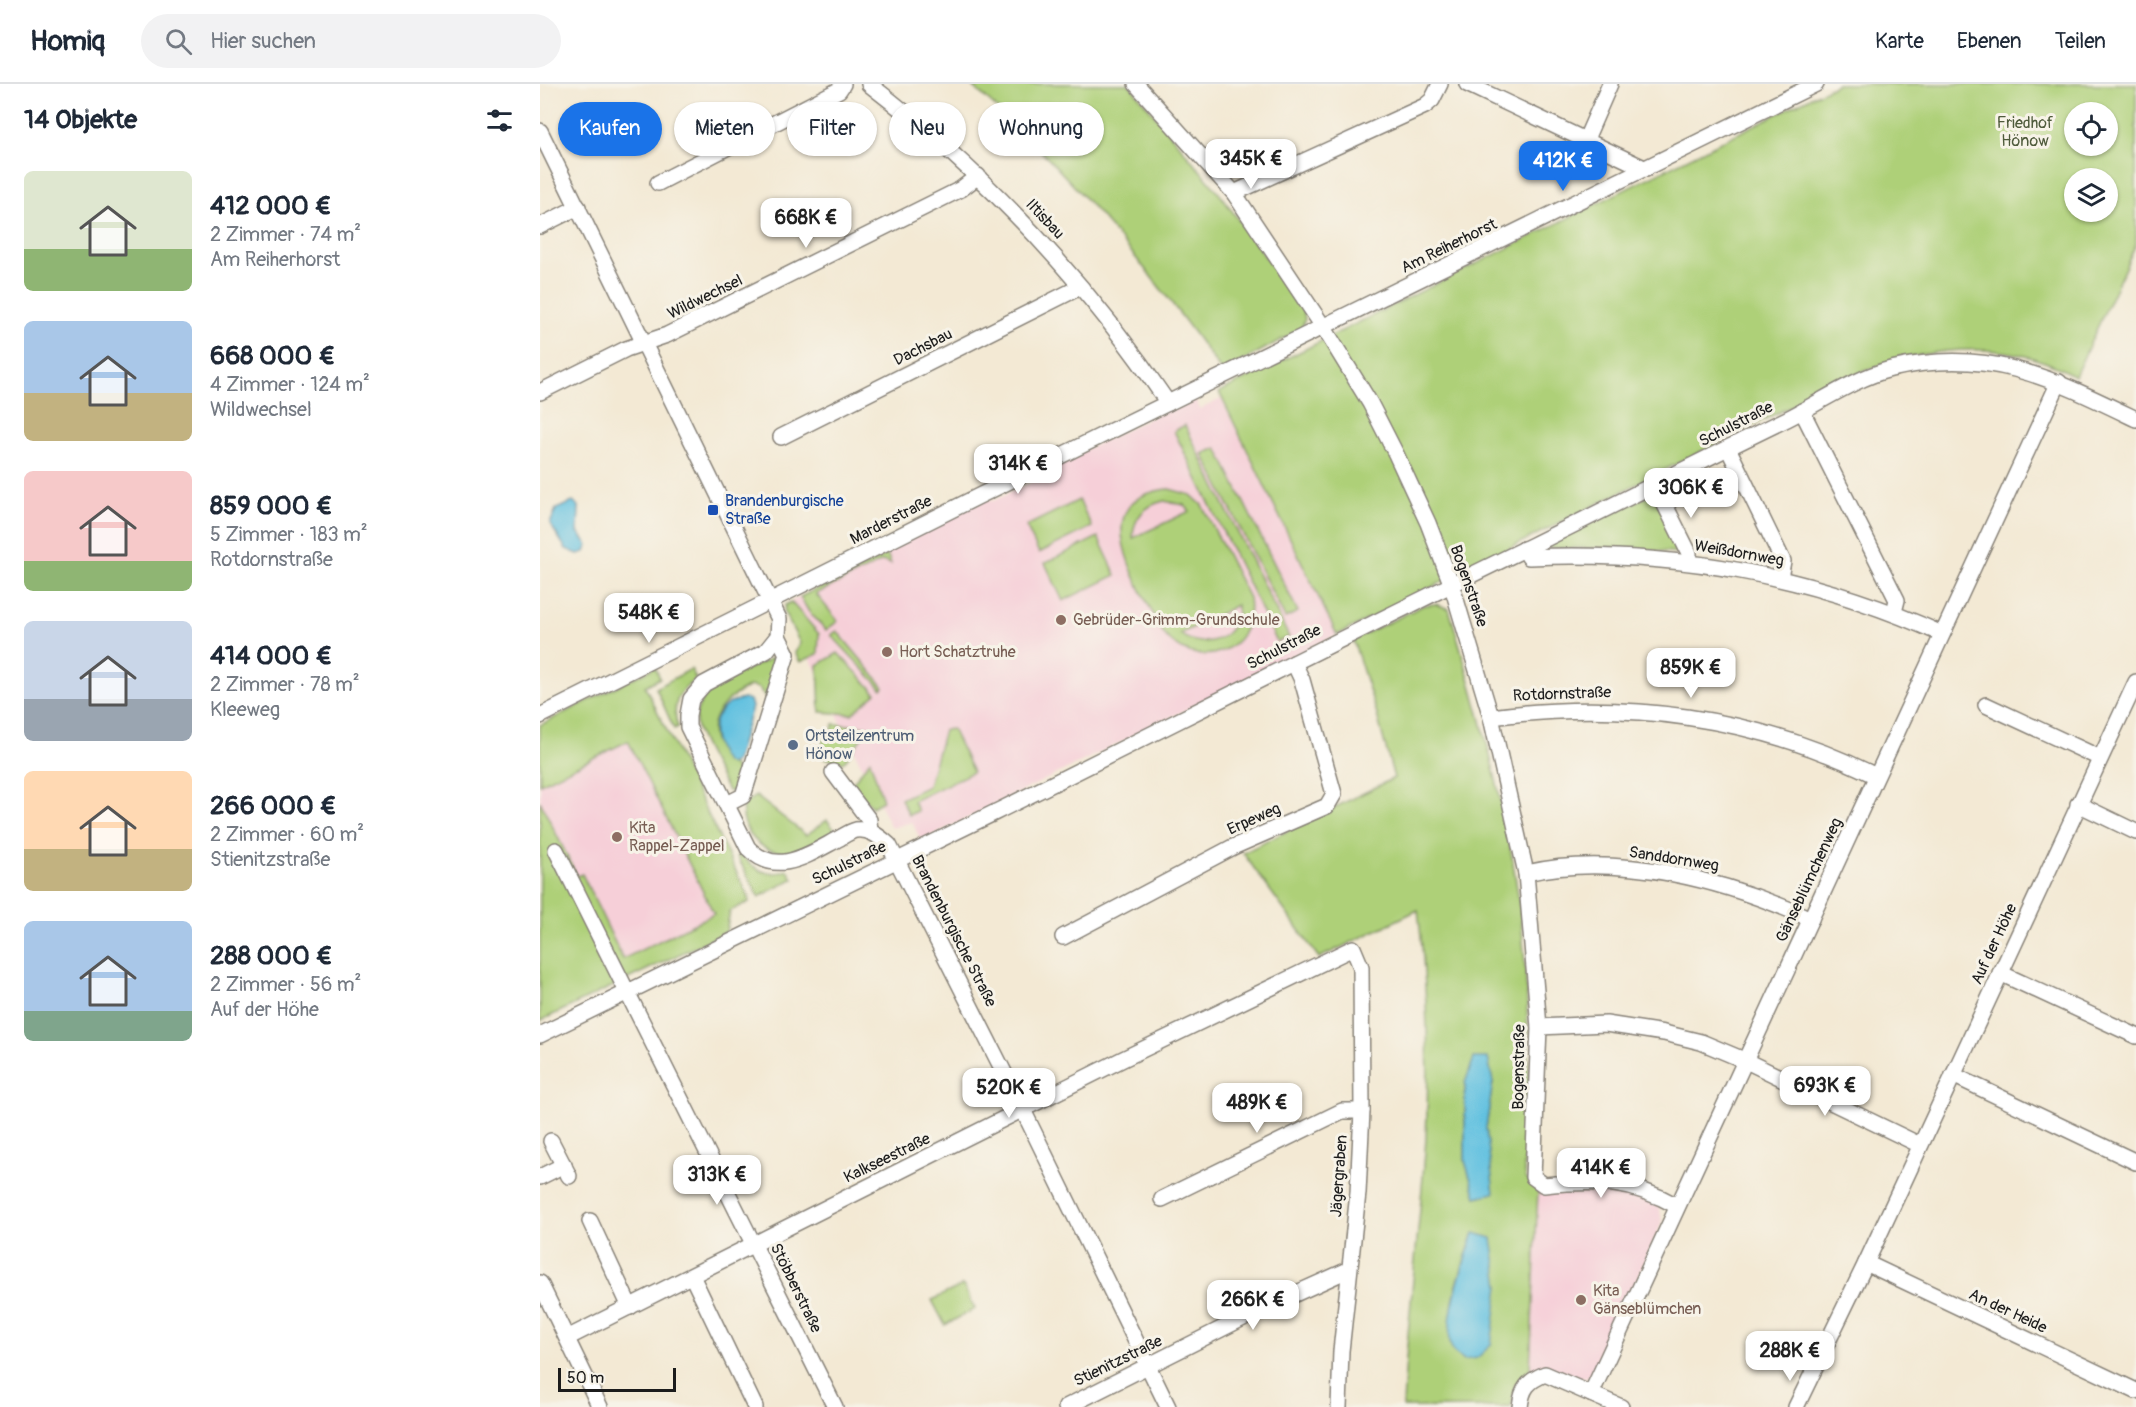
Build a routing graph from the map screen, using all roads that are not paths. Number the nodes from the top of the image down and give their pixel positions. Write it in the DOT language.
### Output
graph roads {
  1 [pos="843,84"];
  2 [pos="869,84"];
  3 [pos="1136,84"];
  4 [pos="1440,84"];
  5 [pos="1467,84"];
  6 [pos="1610,84"];
  7 [pos="1816,84"];
  8 [pos="540,131"];
  9 [pos="1586,139"];
  10 [pos="1646,169"];
  11 [pos="978,177"];
  12 [pos="658,183"];
  13 [pos="1234,193"];
  14 [pos="578,207"];
  15 [pos="540,226"];
  16 [pos="1080,287"];
  17 [pos="1324,328"];
  18 [pos="645,344"];
  19 [pos="2059,382"];
  20 [pos="540,392"];
  21 [pos="1168,403"];
  22 [pos="1802,411"];
  23 [pos="2136,419"];
  24 [pos="782,437"];
  25 [pos="1728,448"];
  26 [pos="1655,485"];
  27 [pos="1524,549"];
  28 [pos="1689,561"];
  29 [pos="1780,578"];
  30 [pos="1451,583"];
  31 [pos="771,600"];
  32 [pos="1893,612"];
  33 [pos="1942,634"];
  34 [pos="778,636"];
  35 [pos="1294,663"];
  36 [pos="2136,682"];
  37 [pos="1986,705"];
  38 [pos="540,716"];
  39 [pos="1491,717"];
  40 [pos="2100,758"];
  41 [pos="833,772"];
  42 [pos="1876,776"];
  43 [pos="727,804"];
  44 [pos="2078,804"];
  45 [pos="870,832"];
  46 [pos="2136,832"];
  47 [pos="556,850"];
  48 [pos="897,858"];
  49 [pos="1526,873"];
  50 [pos="1811,919"];
  51 [pos="1064,937"];
  52 [pos="1353,948"];
  53 [pos="2000,973"];
  54 [pos="628,991"];
  55 [pos="1539,1027"];
  56 [pos="540,1035"];
  57 [pos="2136,1036"];
  58 [pos="1744,1060"];
  59 [pos="1953,1075"];
  60 [pos="1023,1110"];
  61 [pos="1362,1111"];
  62 [pos="551,1141"];
  63 [pos="1920,1145"];
  64 [pos="2136,1162"];
  65 [pos="540,1177"];
  66 [pos="1162,1199"];
  67 [pos="1677,1206"];
  68 [pos="590,1221"];
  69 [pos="754,1244"];
  70 [pos="1866,1263"];
  71 [pos="1348,1270"];
  72 [pos="692,1276"];
  73 [pos="540,1283"];
  74 [pos="630,1307"];
  75 [pos="567,1338"];
  76 [pos="1148,1366"];
  77 [pos="2136,1391"];
  78 [pos="1591,1394"];
  79 [pos="600,1407"];
  80 [pos="755,1407"];
  81 [pos="835,1407"];
  82 [pos="1066,1407"];
  83 [pos="1168,1407"];
  84 [pos="1339,1407"];
  85 [pos="1520,1407"];
  86 [pos="1621,1407"];
  87 [pos="1796,1407"];
  1 -- 12 [label="street"];
  2 -- 11 [label="street, Iltisbau"];
  3 -- 13 [label="street, Bogenstraße"];
  4 -- 13 [label="street"];
  5 -- 9 [label="street"];
  6 -- 9 [label="street"];
  7 -- 10 [label="street, Am Reiherhorst"];
  8 -- 14 [label="street"];
  9 -- 10 [label="street"];
  10 -- 17 [label="street, Am Reiherhorst"];
  11 -- 16 [label="street, Iltisbau"];
  11 -- 18 [label="street, Wildwechsel"];
  13 -- 17 [label="street, Bogenstraße"];
  14 -- 15 [label="street"];
  14 -- 18 [label="street"];
  16 -- 21 [label="street, Iltisbau"];
  16 -- 24 [label="street, Dachsbau"];
  17 -- 21 [label="street, Marderstraße"];
  17 -- 30 [label="street, Bogenstraße"];
  18 -- 20 [label="street, Wildwechsel"];
  18 -- 31 [label="street"];
  19 -- 22 [label="street, Schulstraße"];
  19 -- 23 [label="street, Schulstraße"];
  19 -- 33 [label="street, Gänseblümchenweg"];
  21 -- 31 [label="street, Marderstraße"];
  22 -- 25 [label="street, Schulstraße"];
  22 -- 32 [label="street"];
  25 -- 26 [label="street, Schulstraße"];
  25 -- 29 [label="street"];
  26 -- 27 [label="street, Schulstraße"];
  26 -- 28 [label="street"];
  27 -- 28 [label="street, Weißdornweg"];
  27 -- 30 [label="street, Schulstraße"];
  28 -- 29 [label="street, Weißdornweg"];
  29 -- 32 [label="street, Weißdornweg"];
  30 -- 35 [label="street, Schulstraße"];
  30 -- 39 [label="street, Bogenstraße"];
  31 -- 34 [label="street"];
  31 -- 38 [label="street, Marderstraße"];
  32 -- 33 [label="street, Weißdornweg"];
  33 -- 42 [label="street, Gänseblümchenweg"];
  34 -- 43 [label="street"];
  34 -- 43 [label="street"];
  35 -- 48 [label="street, Schulstraße"];
  35 -- 51 [label="street, Erpeweg"];
  36 -- 40 [label="street, Auf der Höhe"];
  37 -- 40 [label="street"];
  39 -- 42 [label="street, Rotdornstraße"];
  39 -- 49 [label="street, Bogenstraße"];
  40 -- 44 [label="street, Auf der Höhe"];
  41 -- 45 [label="street"];
  42 -- 50 [label="street, Gänseblümchenweg"];
  43 -- 45 [label="street"];
  44 -- 46 [label="street"];
  44 -- 53 [label="street, Auf der Höhe"];
  45 -- 48 [label="street, Brandenburgische Straße"];
  47 -- 54 [label="street, Stöbberstraße"];
  48 -- 54 [label="street, Schulstraße"];
  48 -- 60 [label="street, Brandenburgische Straße"];
  49 -- 50 [label="street, Sanddornweg"];
  49 -- 55 [label="street, Bogenstraße"];
  50 -- 58 [label="street, Gänseblümchenweg"];
  52 -- 60 [label="street, Kalkseestraße"];
  52 -- 61 [label="street, Jägergraben"];
  53 -- 57 [label="street"];
  53 -- 59 [label="street, Auf der Höhe"];
  54 -- 56 [label="street, Schulstraße"];
  54 -- 69 [label="street, Stöbberstraße"];
  55 -- 58 [label="street"];
  55 -- 67 [label="street, Bogenstraße"];
  58 -- 63 [label="street"];
  58 -- 67 [label="street, Gänseblümchenweg"];
  59 -- 63 [label="street, Auf der Höhe"];
  59 -- 64 [label="street"];
  60 -- 69 [label="street, Kalkseestraße"];
  60 -- 76 [label="street, Brandenburgische Straße"];
  61 -- 66 [label="street"];
  61 -- 71 [label="street, Jägergraben"];
  62 -- 65 [label="street"];
  63 -- 70 [label="street, Auf der Höhe"];
  67 -- 78 [label="street, Gänseblümchenweg"];
  68 -- 74 [label="street"];
  69 -- 72 [label="street, Kalkseestraße"];
  69 -- 81 [label="street, Stöbberstraße"];
  70 -- 77 [label="street, An der Heide"];
  70 -- 87 [label="street, Auf der Höhe"];
  71 -- 76 [label="street, Stienitzstraße"];
  71 -- 84 [label="street, Jägergraben"];
  72 -- 74 [label="street, Kalkseestraße"];
  72 -- 80 [label="street"];
  73 -- 75 [label="street"];
  74 -- 75 [label="street, Kalkseestraße"];
  75 -- 79 [label="street"];
  76 -- 82 [label="street, Stienitzstraße"];
  76 -- 83 [label="street, Brandenburgische Straße"];
  78 -- 85 [label="street"];
  78 -- 86 [label="street"];
}
